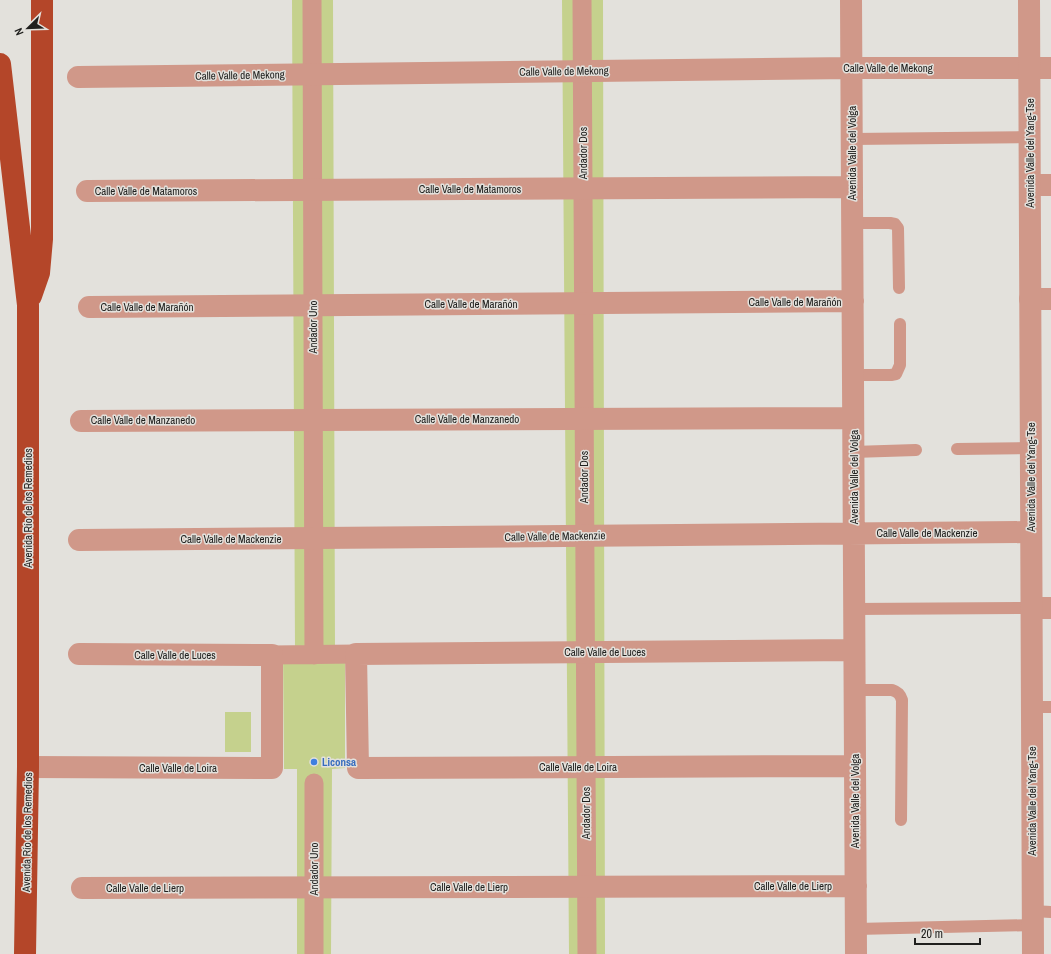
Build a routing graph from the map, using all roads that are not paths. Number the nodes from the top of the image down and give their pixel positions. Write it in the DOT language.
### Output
graph roads {
  1 [pos="42,0"];
  2 [pos="312,0"];
  3 [pos="582,0"];
  4 [pos="851,0"];
  5 [pos="1029,0"];
  6 [pos="0,64"];
  7 [pos="852,68"];
  8 [pos="1029,68"];
  9 [pos="1051,68"];
  10 [pos="582,71"];
  11 [pos="312,74"];
  12 [pos="78,77"];
  13 [pos="1030,137"];
  14 [pos="852,139"];
  15 [pos="1040,185"];
  16 [pos="852,187"];
  17 [pos="583,189"];
  18 [pos="313,190"];
  19 [pos="87,191"];
  20 [pos="852,223"];
  21 [pos="899,288"];
  22 [pos="1041,299"];
  23 [pos="853,301"];
  24 [pos="584,303"];
  25 [pos="28,305"];
  26 [pos="313,305"];
  27 [pos="89,307"];
  28 [pos="900,324"];
  29 [pos="853,375"];
  30 [pos="584,418"];
  31 [pos="854,418"];
  32 [pos="314,420"];
  33 [pos="81,421"];
  34 [pos="1031,448"];
  35 [pos="957,449"];
  36 [pos="916,450"];
  37 [pos="854,452"];
  38 [pos="1031,532"];
  39 [pos="854,533"];
  40 [pos="585,536"];
  41 [pos="314,538"];
  42 [pos="79,540"];
  43 [pos="1041,608"];
  44 [pos="854,609"];
  45 [pos="854,650"];
  46 [pos="585,652"];
  47 [pos="79,654"];
  48 [pos="356,654"];
  49 [pos="272,655"];
  50 [pos="314,655"];
  51 [pos="855,690"];
  52 [pos="1041,707"];
  53 [pos="855,766"];
  54 [pos="586,767"];
  55 [pos="28,768"];
  56 [pos="314,783"];
  57 [pos="901,820"];
  58 [pos="856,886"];
  59 [pos="586,887"];
  60 [pos="82,888"];
  61 [pos="314,888"];
  62 [pos="1039,916"];
  63 [pos="856,929"];
  64 [pos="25,954"];
  65 [pos="314,954"];
  66 [pos="587,954"];
  67 [pos="856,954"];
  68 [pos="1033,954"];
  1 -- 25 [label="highway"];
  2 -- 11 [label="street, Andador Uno"];
  3 -- 10 [label="street, Andador Dos"];
  4 -- 7 [label="street, Avenida Valle del Volga"];
  5 -- 8 [label="street, Avenida Valle del Yang-Tse"];
  6 -- 25 [label="highway, Avenida Río de los Remedios"];
  7 -- 8 [label="street, Calle Valle de Mekong"];
  7 -- 10 [label="street, Calle Valle de Mekong"];
  7 -- 14 [label="street, Avenida Valle del Volga"];
  8 -- 9 [label="street, Calle Valle de Mekong"];
  8 -- 13 [label="street, Avenida Valle del Yang-Tse"];
  10 -- 11 [label="street, Calle Valle de Mekong"];
  10 -- 17 [label="street, Andador Dos"];
  11 -- 12 [label="street, Calle Valle de Mekong"];
  11 -- 18 [label="street, Andador Uno"];
  13 -- 14 [label="lane"];
  13 -- 15 [label="street, Avenida Valle del Yang-Tse"];
  14 -- 16 [label="street, Avenida Valle del Volga"];
  15 -- 22 [label="street, Avenida Valle del Yang-Tse"];
  16 -- 17 [label="street, Calle Valle de Matamoros"];
  16 -- 20 [label="street, Avenida Valle del Volga"];
  17 -- 18 [label="street, Calle Valle de Matamoros"];
  17 -- 24 [label="street, Andador Dos"];
  18 -- 19 [label="street, Calle Valle de Matamoros"];
  18 -- 26 [label="street, Andador Uno"];
  20 -- 21 [label="lane"];
  20 -- 23 [label="street, Avenida Valle del Volga"];
  22 -- 34 [label="street, Avenida Valle del Yang-Tse"];
  23 -- 24 [label="street, Calle Valle de Marañón"];
  23 -- 29 [label="street, Avenida Valle del Volga"];
  24 -- 26 [label="street, Calle Valle de Marañón"];
  24 -- 30 [label="street, Andador Dos"];
  25 -- 55 [label="highway, Avenida Río de los Remedios"];
  26 -- 27 [label="street, Calle Valle de Marañón"];
  26 -- 32 [label="street, Andador Uno"];
  28 -- 29 [label="lane"];
  29 -- 31 [label="street, Avenida Valle del Volga"];
  30 -- 31 [label="street, Calle Valle de Manzanedo"];
  30 -- 32 [label="street, Calle Valle de Manzanedo"];
  30 -- 40 [label="street, Andador Dos"];
  31 -- 37 [label="street, Avenida Valle del Volga"];
  32 -- 33 [label="street, Calle Valle de Manzanedo"];
  32 -- 41 [label="street, Andador Uno"];
  34 -- 35 [label="lane"];
  34 -- 38 [label="street, Avenida Valle del Yang-Tse"];
  36 -- 37 [label="lane"];
  37 -- 39 [label="street, Avenida Valle del Volga"];
  38 -- 39 [label="street, Calle Valle de Mackenzie"];
  38 -- 43 [label="street, Avenida Valle del Yang-Tse"];
  39 -- 40 [label="street, Calle Valle de Mackenzie"];
  39 -- 44 [label="street, Avenida Valle del Volga"];
  40 -- 41 [label="street, Calle Valle de Mackenzie"];
  40 -- 46 [label="street, Andador Dos"];
  41 -- 42 [label="street, Calle Valle de Mackenzie"];
  41 -- 50 [label="street, Andador Uno"];
  43 -- 44 [label="lane"];
  43 -- 52 [label="street, Avenida Valle del Yang-Tse"];
  44 -- 45 [label="street, Avenida Valle del Volga"];
  45 -- 46 [label="street, Calle Valle de Luces"];
  45 -- 51 [label="street, Avenida Valle del Volga"];
  46 -- 48 [label="street, Calle Valle de Luces"];
  46 -- 54 [label="street, Andador Dos"];
  47 -- 49 [label="street, Calle Valle de Luces"];
  48 -- 50 [label="street, Calle Valle de Luces"];
  48 -- 54 [label="street, Calle Valle de Loira"];
  49 -- 50 [label="street, Calle Valle de Luces"];
  49 -- 55 [label="street, Calle Valle de Loira"];
  51 -- 53 [label="street, Avenida Valle del Volga"];
  51 -- 57 [label="lane"];
  52 -- 62 [label="street, Avenida Valle del Yang-Tse"];
  53 -- 54 [label="street, Calle Valle de Loira"];
  53 -- 58 [label="street, Avenida Valle del Volga"];
  54 -- 59 [label="street, Andador Dos"];
  55 -- 64 [label="highway, Avenida Río de los Remedios"];
  56 -- 61 [label="street, Andador Uno"];
  58 -- 59 [label="street, Calle Valle de Lierp"];
  58 -- 63 [label="street, Avenida Valle del Volga"];
  59 -- 61 [label="street, Calle Valle de Lierp"];
  59 -- 66 [label="street, Andador Dos"];
  60 -- 61 [label="street, Calle Valle de Lierp"];
  61 -- 65 [label="street, Andador Uno"];
  62 -- 63 [label="lane"];
  62 -- 68 [label="street, Avenida Valle del Yang-Tse"];
  63 -- 67 [label="street, Avenida Valle del Volga"];
}
